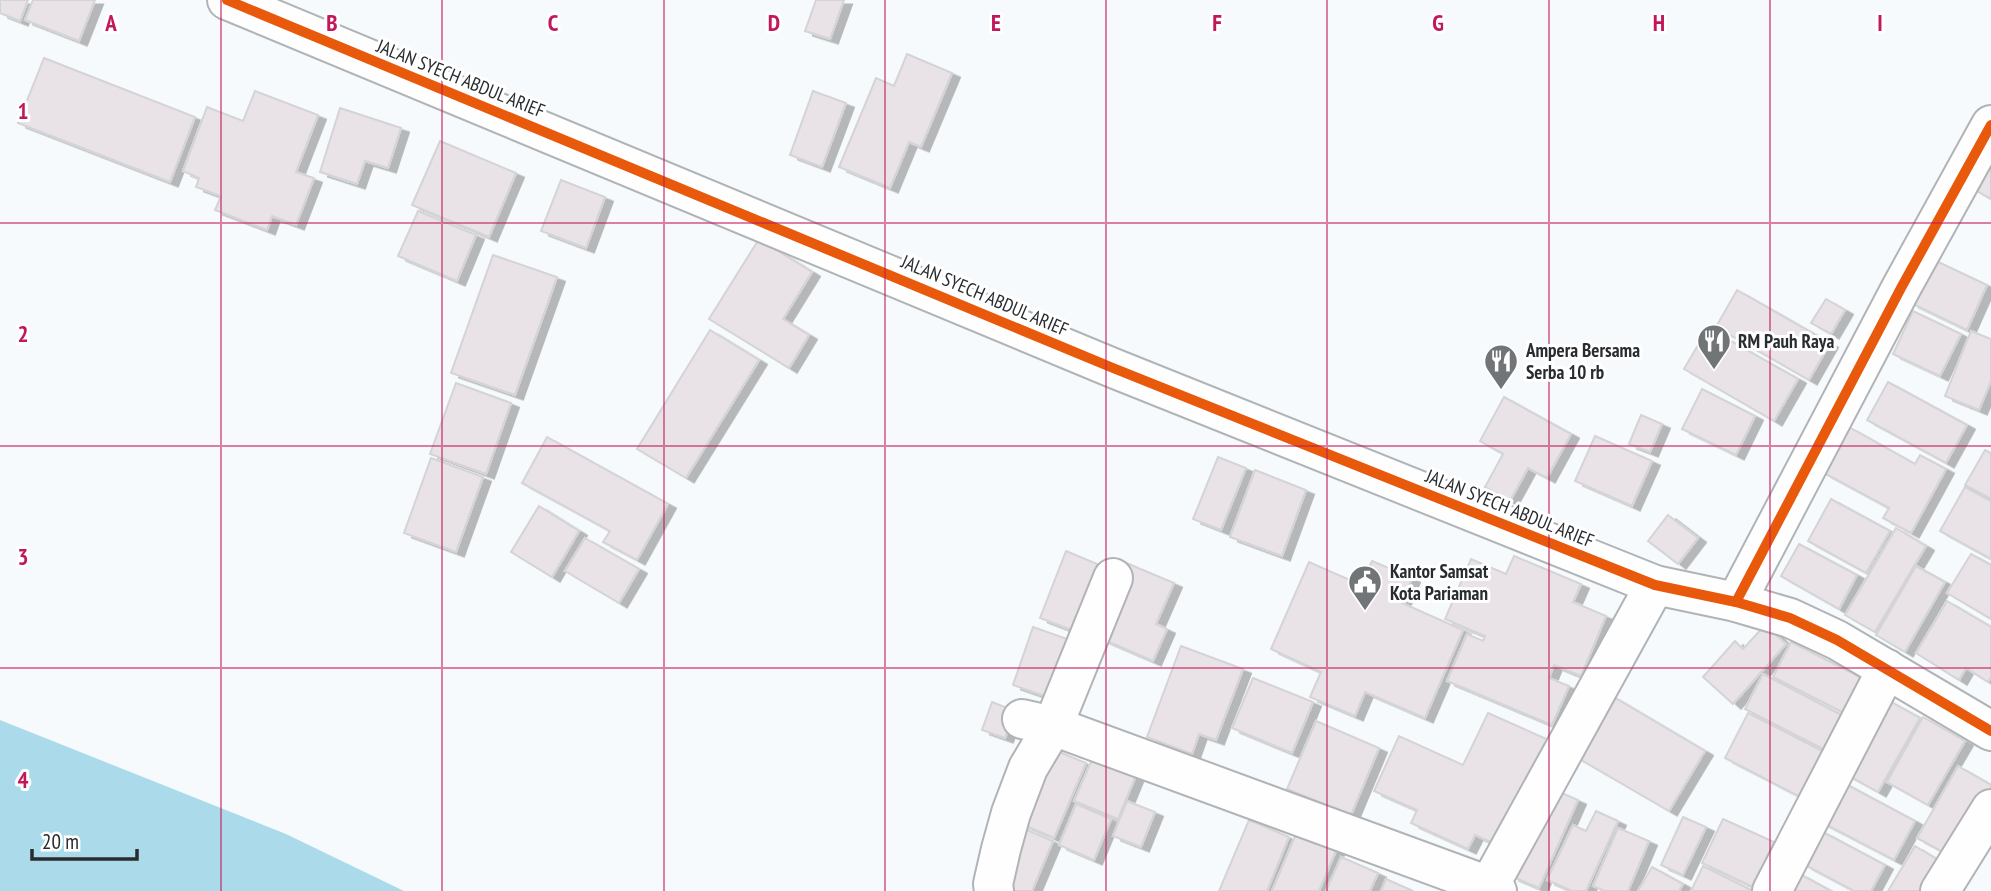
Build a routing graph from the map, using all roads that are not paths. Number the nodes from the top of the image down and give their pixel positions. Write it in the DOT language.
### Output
graph roads {
  1 [pos="227,0"];
  2 [pos="1991,125"];
  3 [pos="1113,578"];
  4 [pos="1655,585"];
  5 [pos="1736,602"];
  6 [pos="1887,669"];
  7 [pos="1038,722"];
  8 [pos="1991,731"];
  9 [pos="1991,809"];
  10 [pos="1493,889"];
  11 [pos="994,891"];
  12 [pos="1772,891"];
  13 [pos="1940,891"];
  1 -- 4 [label="street, JALAN SYECH ABDUL ARIEF"];
  2 -- 5 [label="street"];
  3 -- 7 [label="street"];
  4 -- 5 [label="street, JALAN SYECH ABDUL ARIEF"];
  4 -- 10 [label="street"];
  5 -- 6 [label="street, JALAN SYECH ABDUL ARIEF"];
  6 -- 8 [label="street, JALAN SYECH ABDUL ARIEF"];
  6 -- 12 [label="street"];
  7 -- 10 [label="street"];
  7 -- 11 [label="street"];
  9 -- 13 [label="street"];
}
